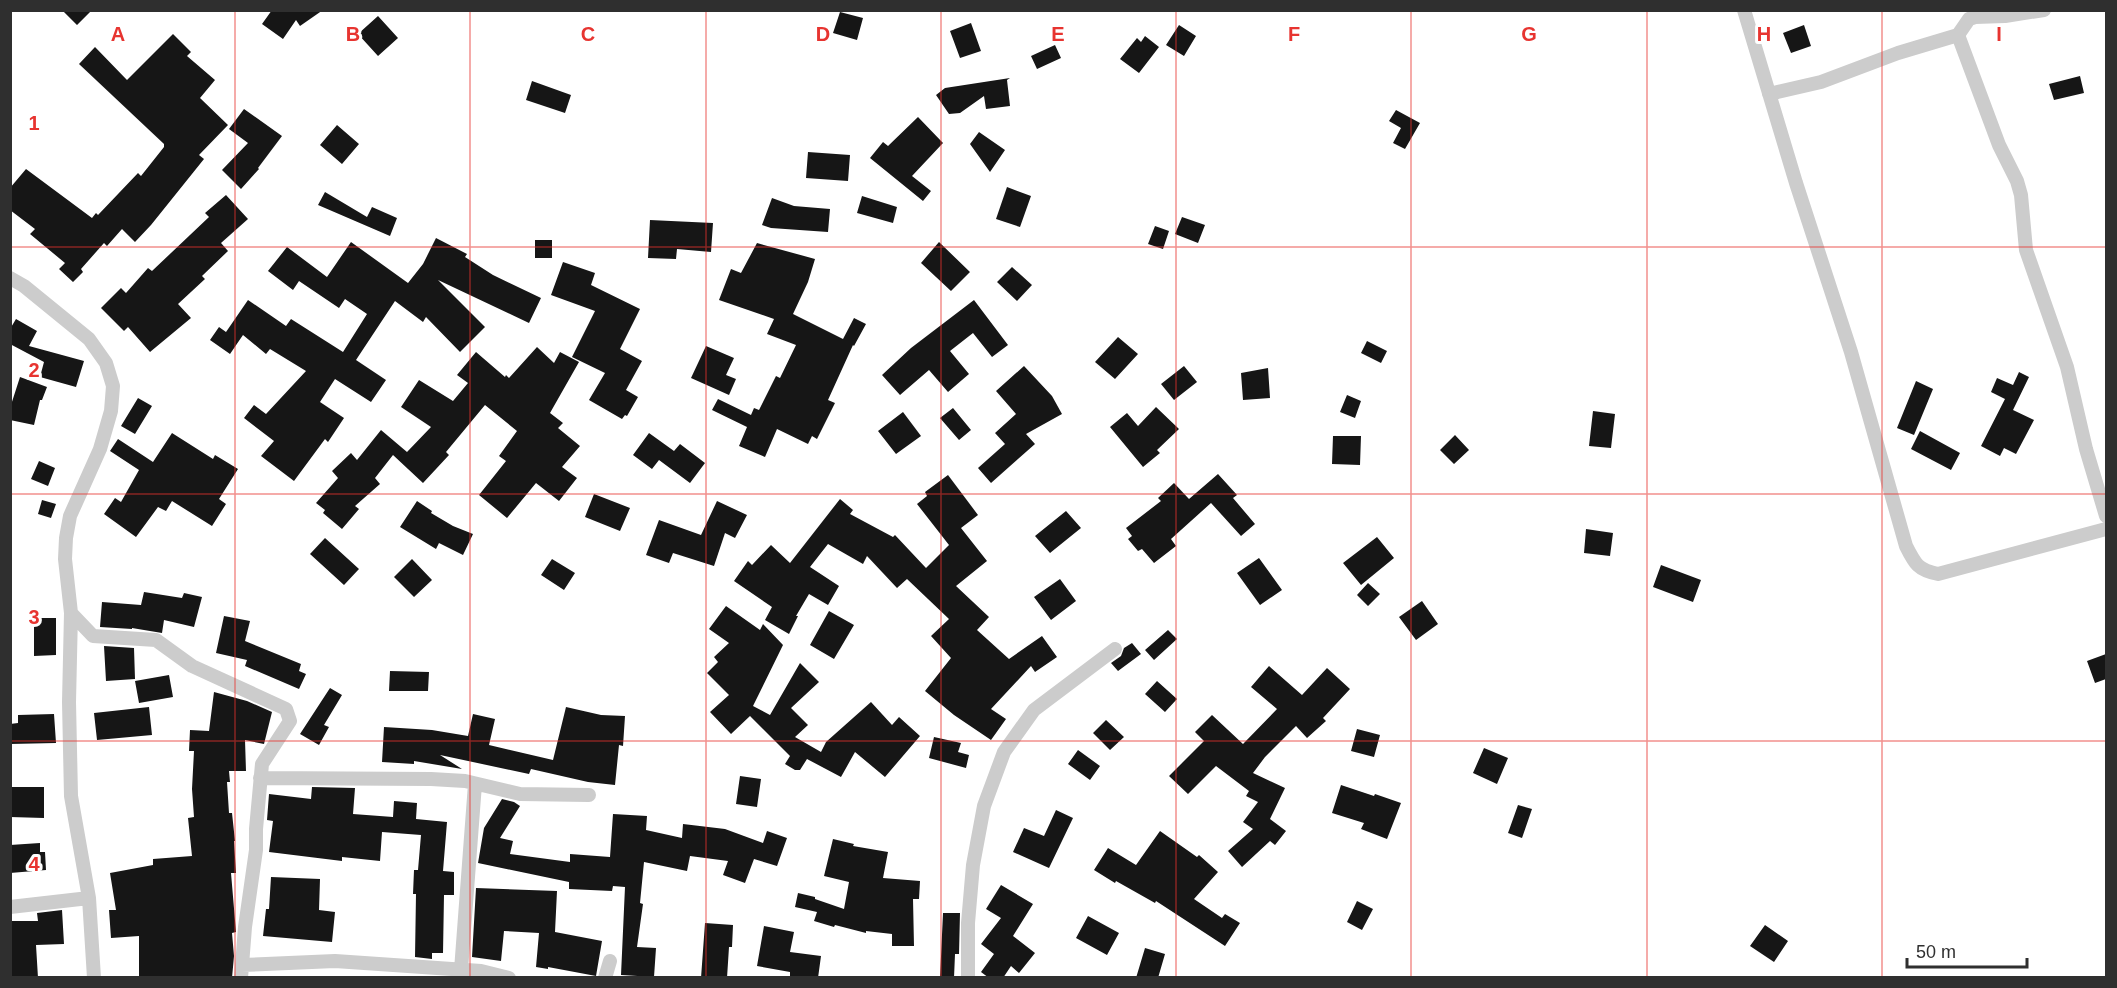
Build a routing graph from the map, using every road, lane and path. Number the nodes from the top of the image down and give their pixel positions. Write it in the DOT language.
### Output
graph roads {
  1 [pos="1744,10"];
  2 [pos="2044,10"];
  3 [pos="1958,35"];
  4 [pos="1769,94"];
  5 [pos="10,278"];
  6 [pos="2106,516"];
  7 [pos="2106,529"];
  8 [pos="71,613"];
  9 [pos="1115,649"];
  10 [pos="261,778"];
  11 [pos="475,784"];
  12 [pos="590,795"];
  13 [pos="89,898"];
  14 [pos="10,907"];
  15 [pos="610,961"];
  16 [pos="461,970"];
  17 [pos="241,971"];
  18 [pos="94,978"];
  19 [pos="509,978"];
  20 [pos="605,978"];
  21 [pos="968,978"];
  1 -- 4 [label="street"];
  2 -- 3 [label="street"];
  3 -- 4 [label="street"];
  3 -- 6 [label="street"];
  4 -- 7 [label="street"];
  5 -- 8 [label="street"];
  8 -- 10 [label="street"];
  8 -- 13 [label="street"];
  9 -- 21 [label="street"];
  10 -- 11 [label="street"];
  10 -- 17 [label="street"];
  11 -- 12 [label="street"];
  11 -- 16 [label="street"];
  13 -- 14 [label="street"];
  13 -- 18 [label="street"];
  15 -- 20 [label="street"];
  16 -- 17 [label="street"];
  16 -- 19 [label="street"];
}
